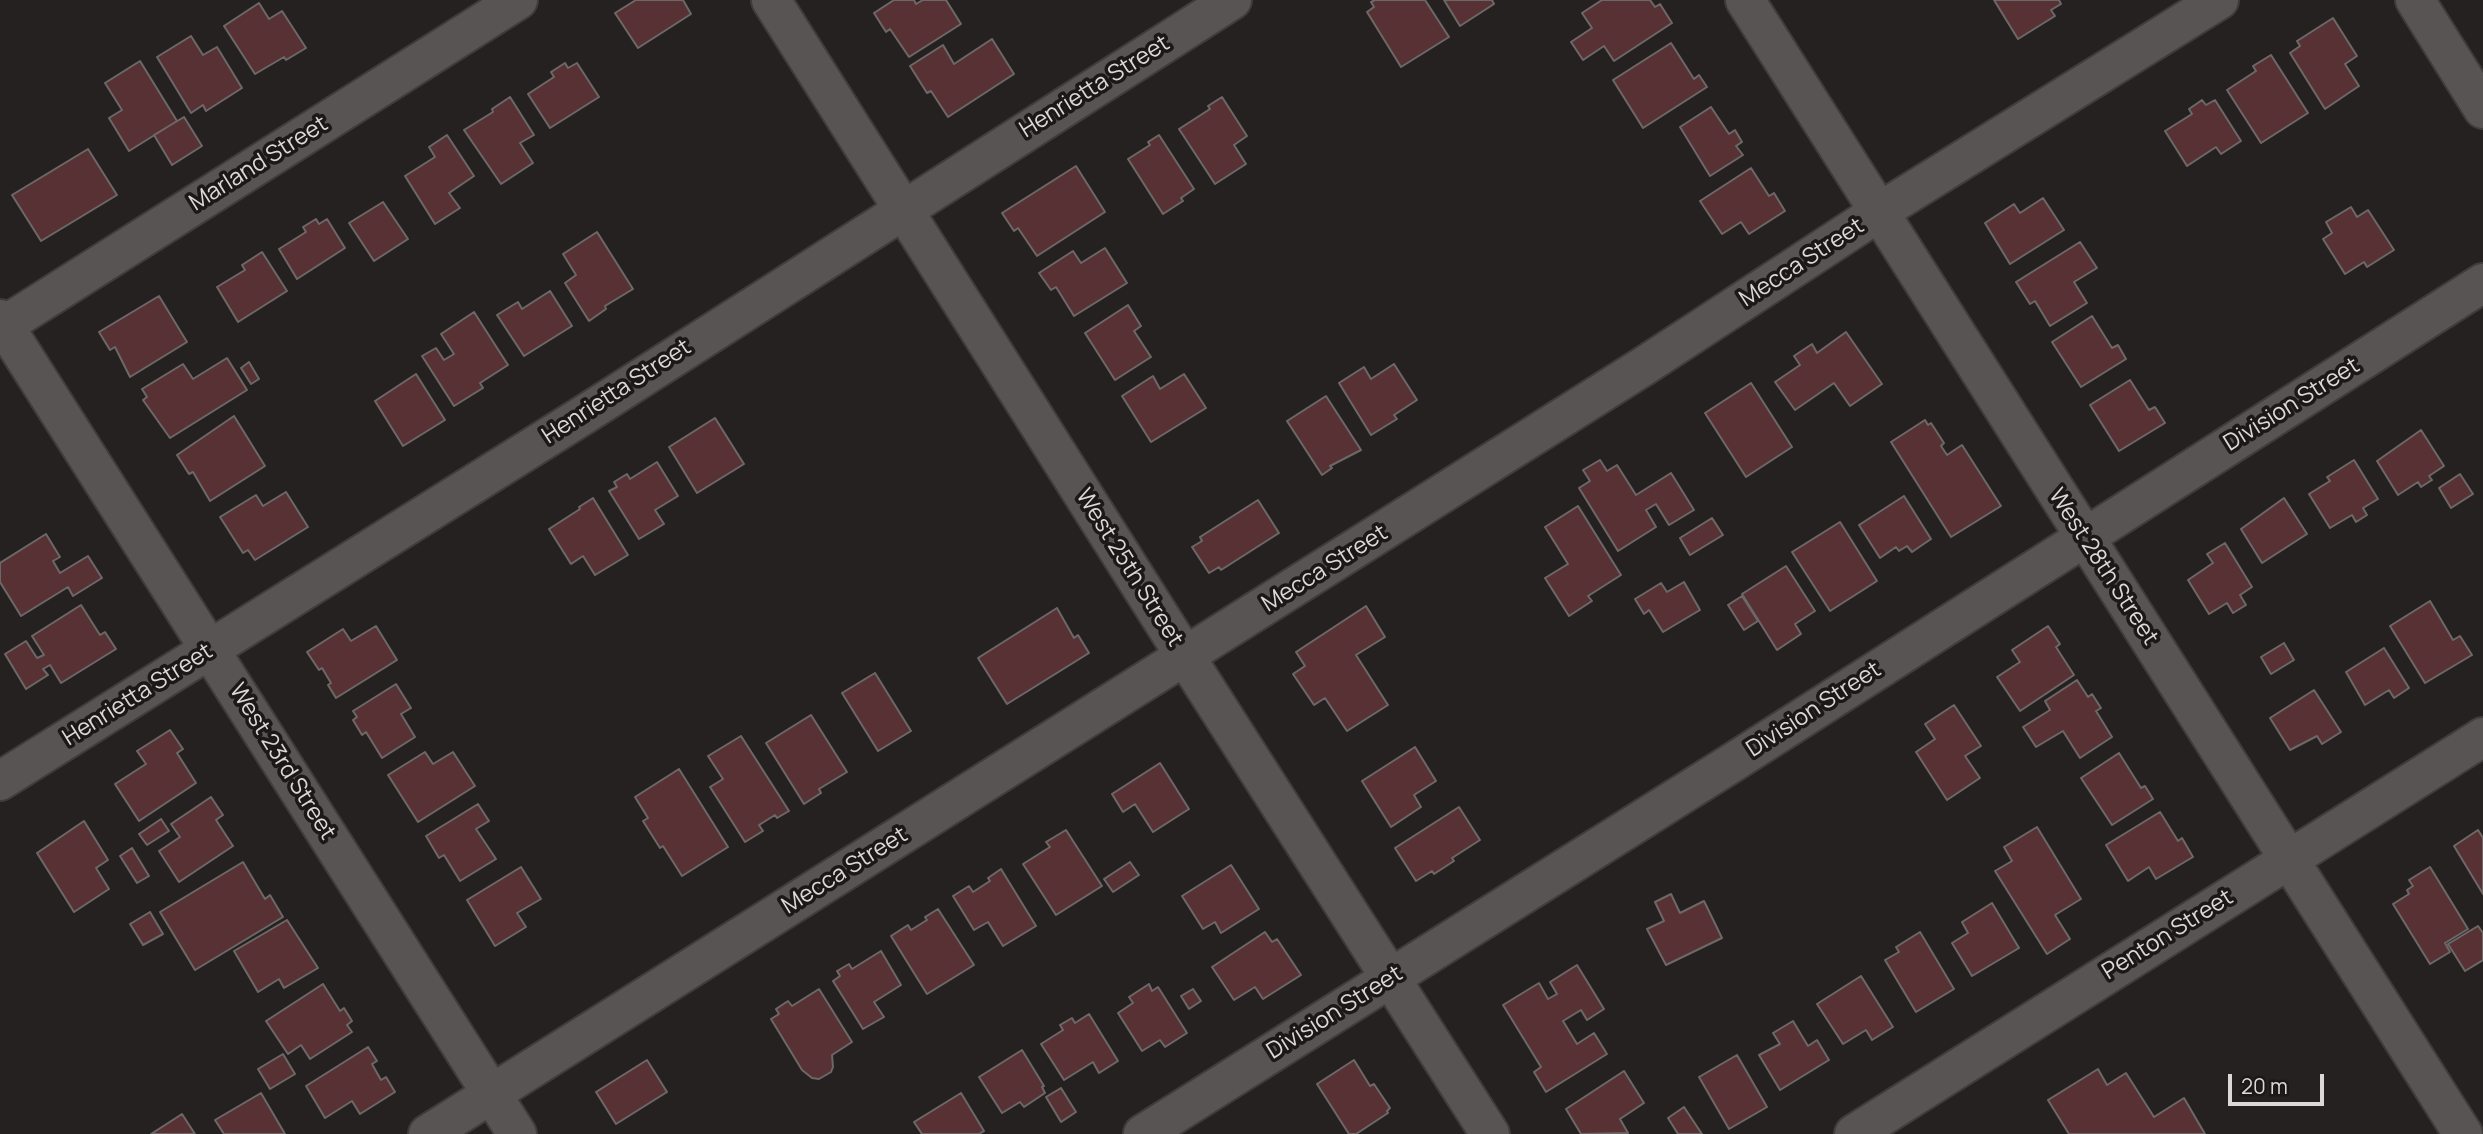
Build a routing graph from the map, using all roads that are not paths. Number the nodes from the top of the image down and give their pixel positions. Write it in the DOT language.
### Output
graph roads {
  1 [pos="518,0"];
  2 [pos="771,0"];
  3 [pos="1232,0"];
  4 [pos="1745,0"];
  5 [pos="2219,0"];
  6 [pos="2414,0"];
  7 [pos="2483,109"];
  8 [pos="904,209"];
  9 [pos="1879,212"];
  10 [pos="2483,283"];
  11 [pos="1,324"];
  12 [pos="2083,538"];
  13 [pos="210,649"];
  14 [pos="1185,656"];
  15 [pos="2483,737"];
  16 [pos="0,781"];
  17 [pos="2288,859"];
  18 [pos="1391,978"];
  19 [pos="491,1094"];
  20 [pos="428,1134"];
  21 [pos="517,1134"];
  22 [pos="1143,1134"];
  23 [pos="1490,1134"];
  24 [pos="1854,1134"];
  25 [pos="2463,1134"];
  1 -- 11 [label="street, Marland Street"];
  2 -- 8 [label="street, West 25th Street"];
  3 -- 8 [label="street, Henrietta Street"];
  4 -- 9 [label="street, West 28th Street"];
  5 -- 9 [label="street, Mecca Street"];
  6 -- 7 [label="street"];
  8 -- 13 [label="street, Henrietta Street"];
  8 -- 14 [label="street, West 25th Street"];
  9 -- 12 [label="street, West 28th Street"];
  9 -- 14 [label="street, Mecca Street"];
  10 -- 12 [label="street, Division Street"];
  11 -- 13 [label="street, West 23rd Street"];
  12 -- 17 [label="street, West 28th Street"];
  12 -- 18 [label="street, Division Street"];
  13 -- 16 [label="street, Henrietta Street"];
  13 -- 19 [label="street, West 23rd Street"];
  14 -- 18 [label="street, West 25th Street"];
  14 -- 19 [label="street, Mecca Street"];
  15 -- 17 [label="street, Penton Street"];
  17 -- 24 [label="street, Penton Street"];
  17 -- 25 [label="street, West 28th Street"];
  18 -- 22 [label="street, Division Street"];
  18 -- 23 [label="street, West 25th Street"];
  19 -- 20 [label="street, Mecca Street"];
  19 -- 21 [label="street, West 23rd Street"];
}
